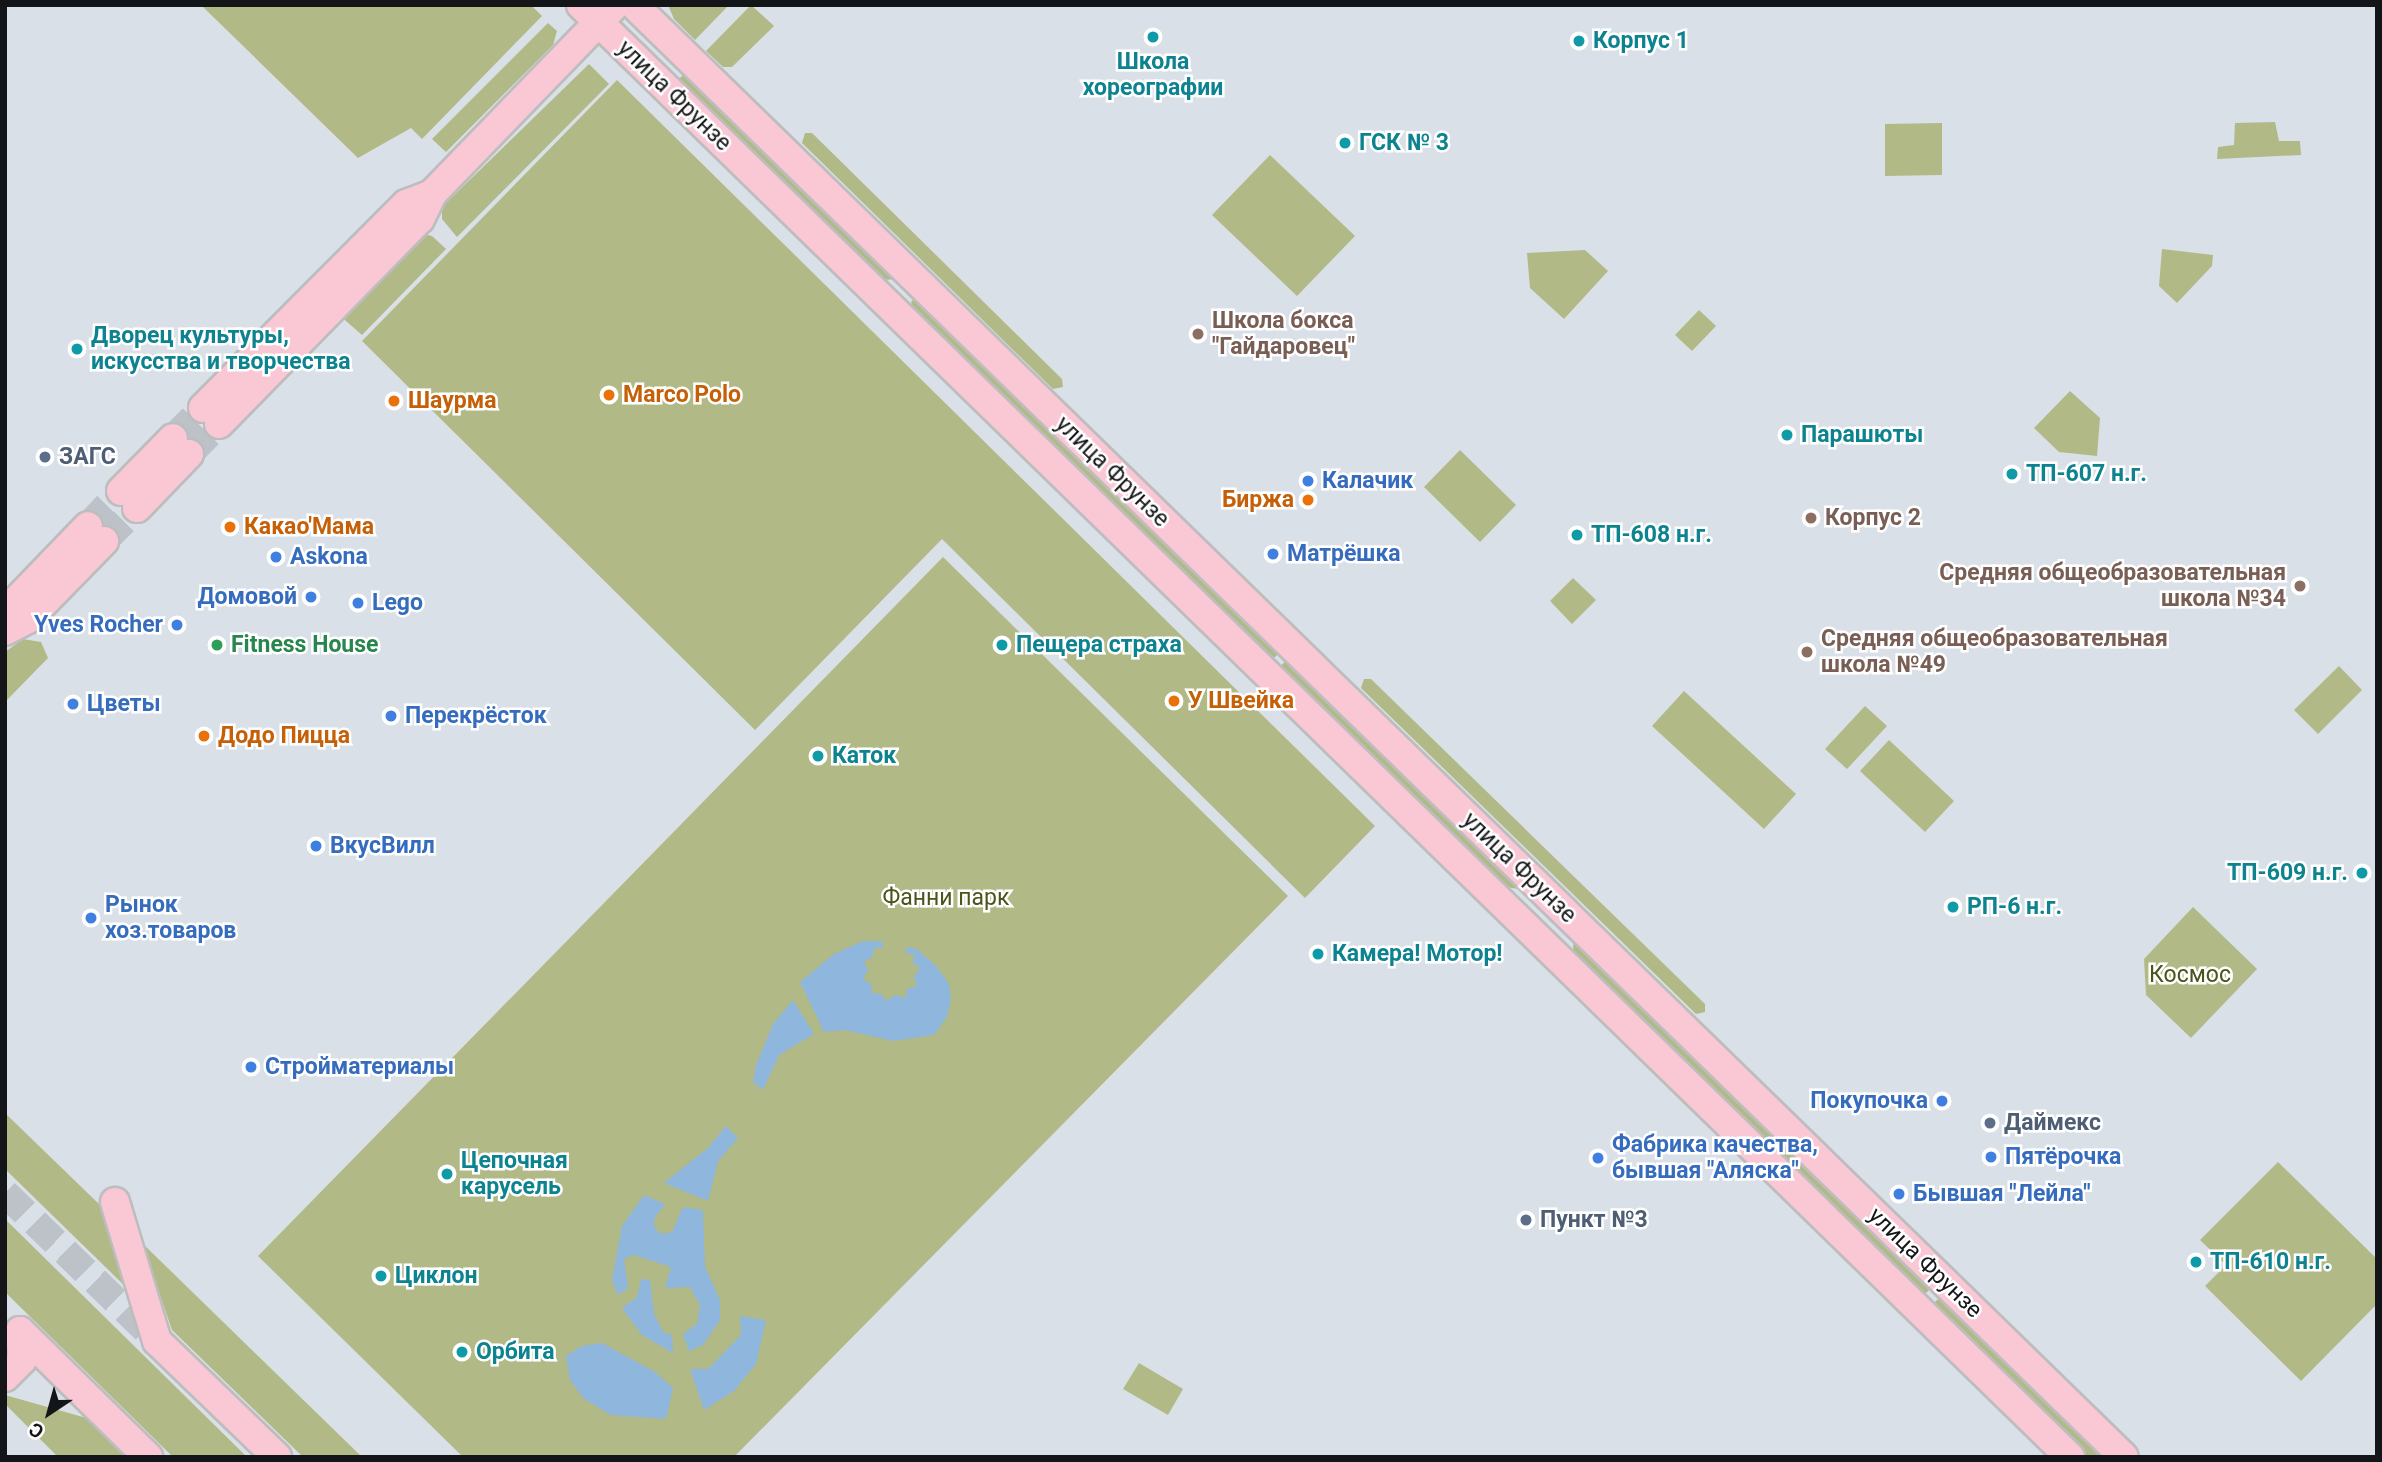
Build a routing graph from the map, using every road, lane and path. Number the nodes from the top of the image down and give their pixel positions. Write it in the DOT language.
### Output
graph roads {
  1 [pos="634,5"];
  2 [pos="598,11"];
  3 [pos="914,279"];
  4 [pos="888,304"];
  5 [pos="211,416"];
  6 [pos="181,446"];
  7 [pos="129,499"];
  8 [pos="5,620"];
  9 [pos="5,631"];
  10 [pos="1524,873"];
  11 [pos="1498,899"];
  12 [pos="1585,932"];
  13 [pos="1559,958"];
  14 [pos="115,1202"];
  15 [pos="5,1377"];
  16 [pos="148,1457"];
  17 [pos="277,1457"];
  18 [pos="2070,1457"];
  19 [pos="2124,1457"];
  1 -- 3 [label="main road, улица Фрунзе"];
  2 -- 4 [label="main road, улица Фрунзе"];
  2 -- 5 [label="main road"];
  3 -- 4 [label="main road"];
  3 -- 10 [label="main road, улица Фрунзе"];
  4 -- 11 [label="main road, улица Фрунзе"];
  6 -- 7 [label="main road"];
  8 -- 9 [label="main road"];
  10 -- 11 [label="main road"];
  10 -- 12 [label="main road, улица Фрунзе"];
  11 -- 13 [label="main road, улица Фрунзе"];
  12 -- 13 [label="main road"];
  12 -- 19 [label="main road, улица Фрунзе"];
  13 -- 18 [label="main road, улица Фрунзе"];
  14 -- 17 [label="main road"];
  15 -- 16 [label="main road"];
}
